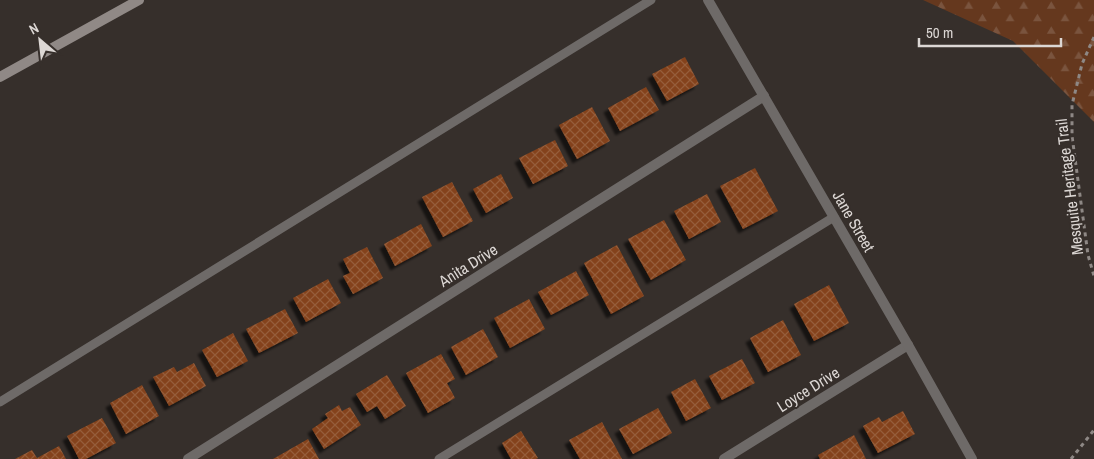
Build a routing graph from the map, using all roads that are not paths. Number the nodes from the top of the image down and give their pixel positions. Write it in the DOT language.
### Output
graph roads {
  1 [pos="139,0"];
  2 [pos="651,0"];
  3 [pos="708,0"];
  4 [pos="0,77"];
  5 [pos="764,96"];
  6 [pos="834,217"];
  7 [pos="908,345"];
  8 [pos="0,402"];
  9 [pos="188,459"];
  10 [pos="439,459"];
  11 [pos="724,459"];
  12 [pos="972,459"];
  1 -- 4 [label="main road"];
  2 -- 8 [label="lane"];
  3 -- 5 [label="street, Jane Street"];
  5 -- 6 [label="street, Jane Street"];
  5 -- 9 [label="street, Anita Drive"];
  6 -- 7 [label="street, Jane Street"];
  6 -- 10 [label="lane"];
  7 -- 11 [label="street, Loyce Drive"];
  7 -- 12 [label="street, Jane Street"];
}
